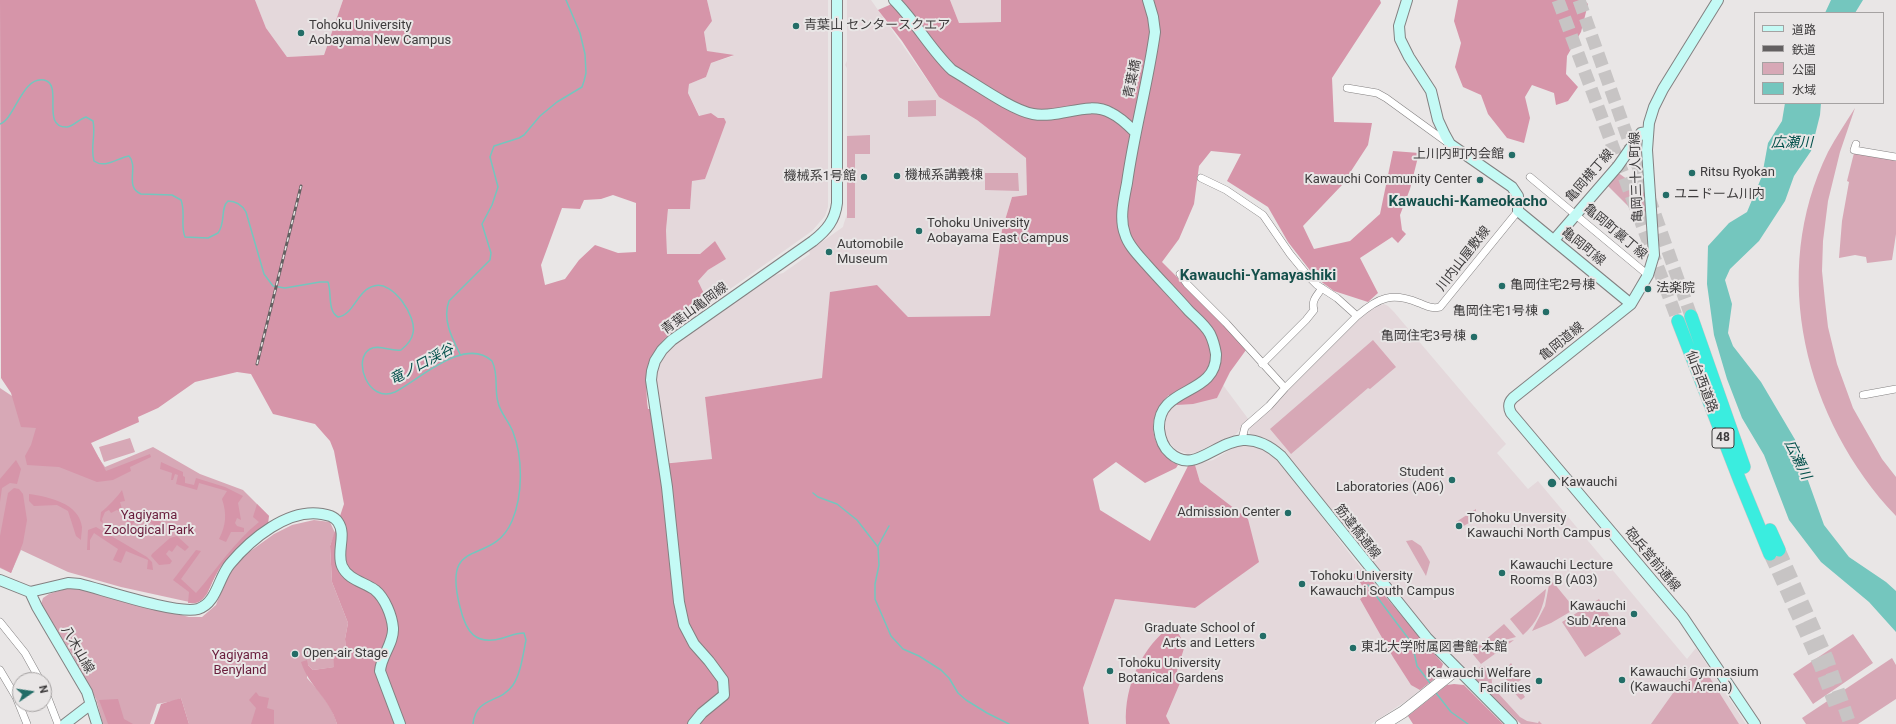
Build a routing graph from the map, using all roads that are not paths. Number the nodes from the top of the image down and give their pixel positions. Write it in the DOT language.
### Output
graph roads {
  1 [pos="838,0"];
  2 [pos="894,0"];
  3 [pos="1148,0"];
  4 [pos="1407,0"];
  5 [pos="1718,0"];
  6 [pos="1347,88"];
  7 [pos="1135,132"];
  8 [pos="1647,132"];
  9 [pos="1450,144"];
  10 [pos="1856,144"];
  11 [pos="1896,157"];
  12 [pos="1530,177"];
  13 [pos="1201,178"];
  14 [pos="1518,210"];
  15 [pos="1575,214"];
  16 [pos="1554,240"];
  17 [pos="1180,274"];
  18 [pos="1648,275"];
  19 [pos="1322,288"];
  20 [pos="1630,304"];
  21 [pos="1357,316"];
  22 [pos="1690,316"];
  23 [pos="1678,321"];
  24 [pos="1262,364"];
  25 [pos="1285,388"];
  26 [pos="1896,389"];
  27 [pos="1863,395"];
  28 [pos="1510,401"];
  29 [pos="1242,439"];
  30 [pos="0,580"];
  31 [pos="30,592"];
  32 [pos="0,622"];
  33 [pos="1455,668"];
  34 [pos="0,670"];
  35 [pos="36,672"];
  36 [pos="91,704"];
  37 [pos="52,709"];
  38 [pos="27,724"];
  39 [pos="58,724"];
  40 [pos="65,724"];
  41 [pos="97,724"];
  42 [pos="400,724"];
  43 [pos="693,724"];
  44 [pos="1379,724"];
  45 [pos="1388,724"];
  46 [pos="1512,724"];
  47 [pos="1755,724"];
  1 -- 43 [label="street, 青葉山亀岡線"];
  2 -- 7 [label="street"];
  3 -- 7 [label="street, 青葉橋"];
  4 -- 9 [label="street"];
  5 -- 8 [label="street, 亀岡三十人町線"];
  6 -- 9 [label="street"];
  7 -- 29 [label="street, 青葉橋"];
  8 -- 15 [label="street, 亀岡横丁線"];
  8 -- 18 [label="street, 亀岡三十人町線"];
  9 -- 14 [label="street"];
  10 -- 11 [label="street"];
  12 -- 15 [label="street, 亀岡町裏丁線"];
  13 -- 19 [label="street"];
  14 -- 16 [label="street, 亀岡町線"];
  14 -- 21 [label="street, 川内山屋敷線"];
  15 -- 16 [label="street, 亀岡横丁線"];
  15 -- 18 [label="street, 亀岡町裏丁線"];
  16 -- 20 [label="street, 亀岡町線"];
  17 -- 24 [label="street"];
  18 -- 20 [label="street, 亀岡三十人町線"];
  19 -- 21 [label="street"];
  19 -- 24 [label="street"];
  20 -- 28 [label="street, 亀岡道線"];
  21 -- 25 [label="street"];
  22 -- 23 [label="highway, 仙台西道路 / 48"];
  24 -- 25 [label="street"];
  25 -- 29 [label="street"];
  26 -- 27 [label="street"];
  28 -- 47 [label="street, 砲兵営前通線"];
  29 -- 33 [label="street, 筋違橋通線"];
  30 -- 31 [label="street"];
  31 -- 36 [label="street, 八木山線"];
  31 -- 42 [label="street"];
  32 -- 35 [label="street"];
  33 -- 44 [label="street"];
  33 -- 45 [label="street"];
  33 -- 46 [label="street, 筋違橋通線"];
  34 -- 38 [label="street"];
  36 -- 40 [label="street"];
  36 -- 41 [label="street, 八木山線"];
  37 -- 39 [label="street"];
}
